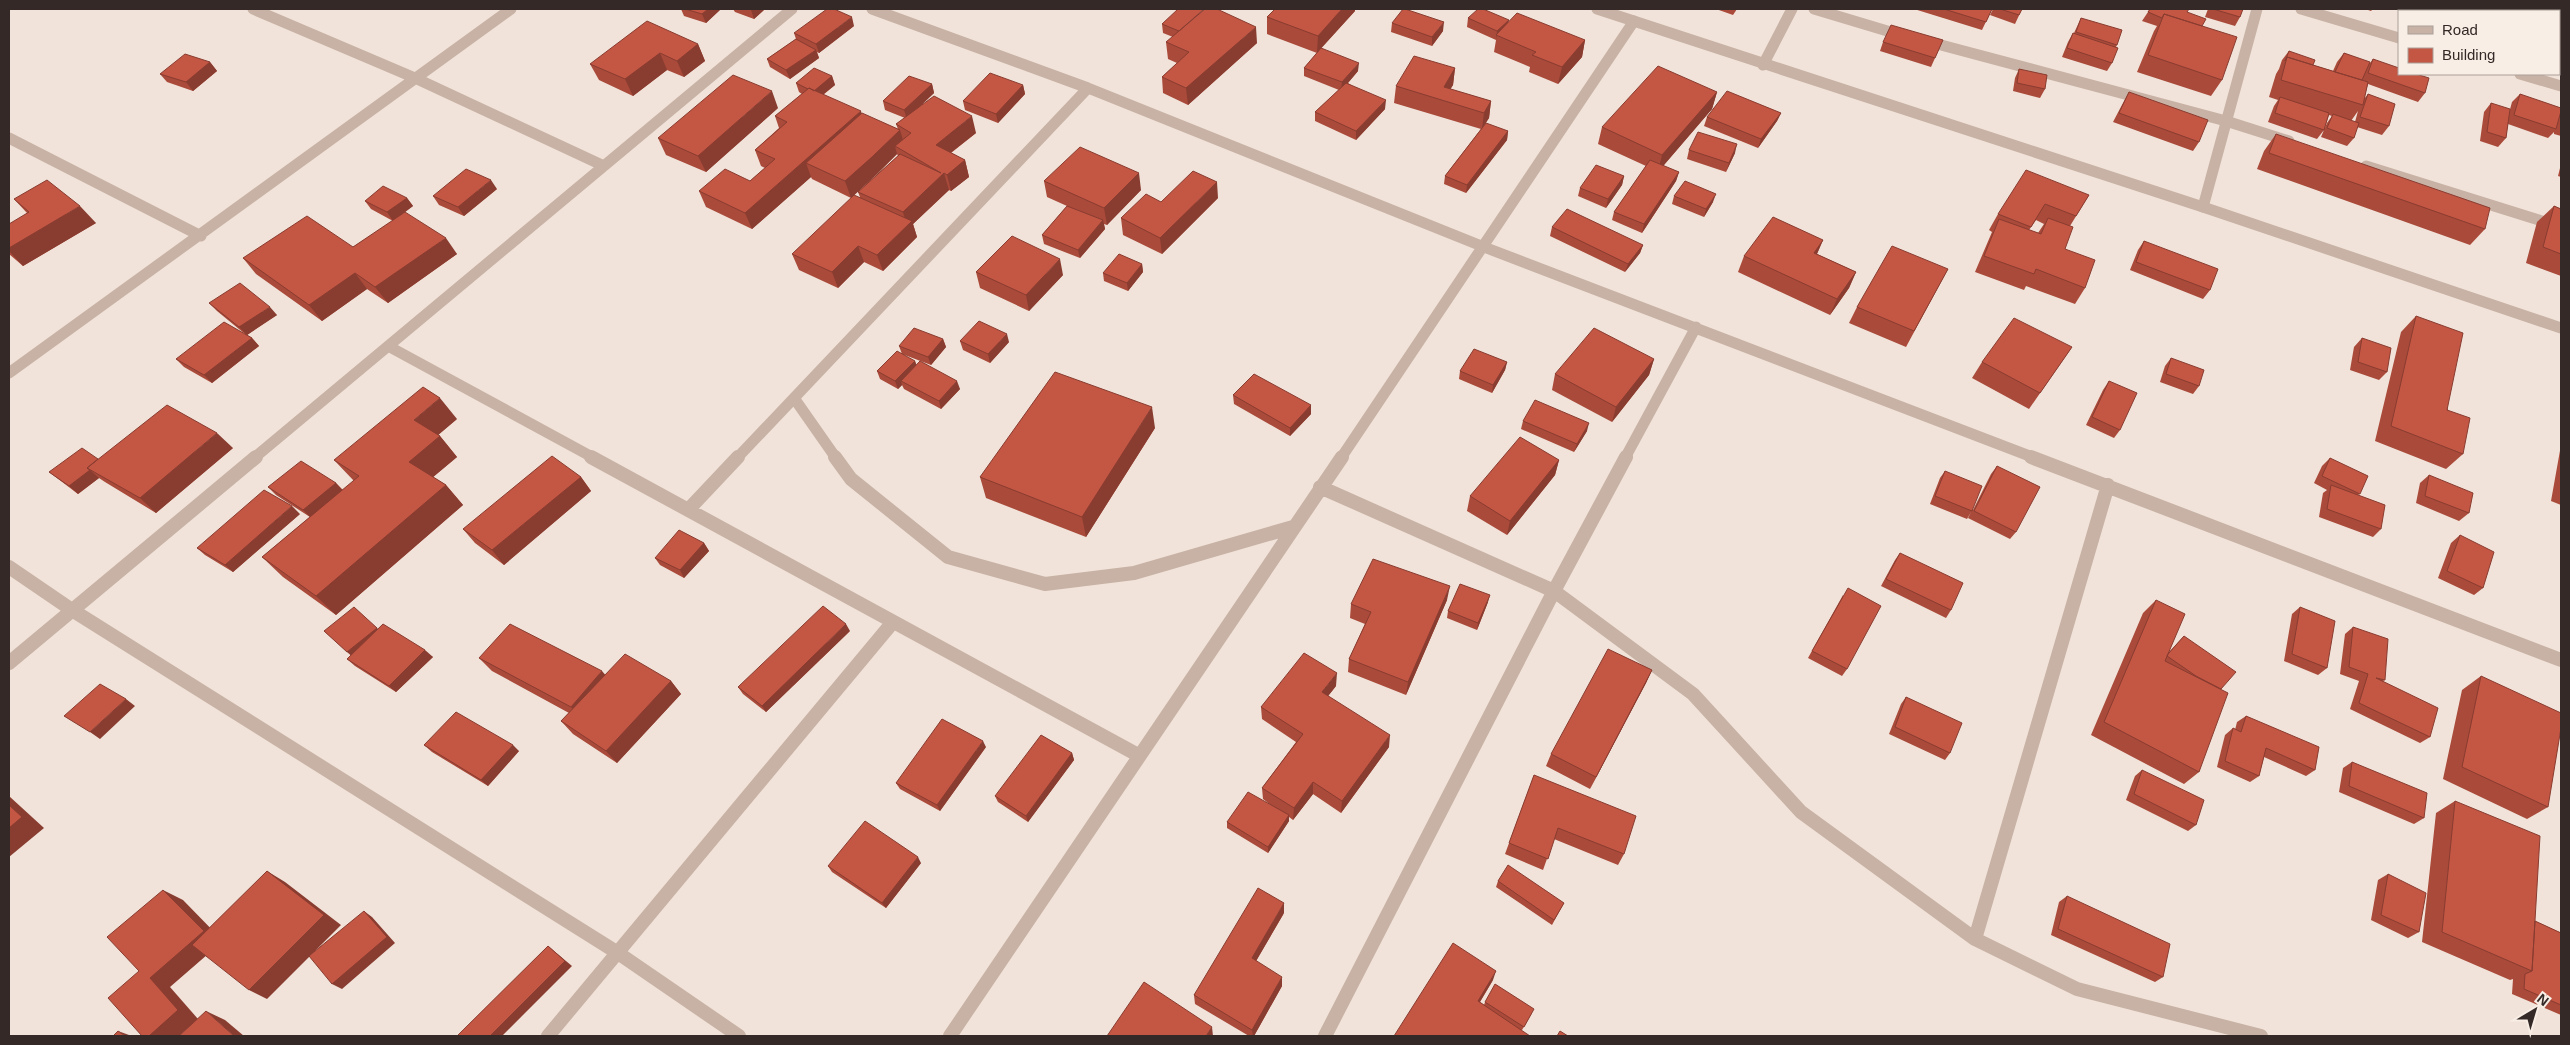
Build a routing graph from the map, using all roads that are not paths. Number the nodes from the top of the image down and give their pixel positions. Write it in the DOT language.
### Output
graph roads {
  1 [pos="253,9"];
  2 [pos="512,9"];
  3 [pos="792,9"];
  4 [pos="872,9"];
  5 [pos="1597,9"];
  6 [pos="1792,9"];
  7 [pos="1814,9"];
  8 [pos="2257,9"];
  9 [pos="2300,9"];
  10 [pos="1634,21"];
  11 [pos="2398,38"];
  12 [pos="1763,65"];
  13 [pos="2523,75"];
  14 [pos="415,78"];
  15 [pos="2561,86"];
  16 [pos="1088,88"];
  17 [pos="2226,122"];
  18 [pos="9,138"];
  19 [pos="18,145"];
  20 [pos="2300,145"];
  21 [pos="9,152"];
  22 [pos="2356,163"];
  23 [pos="604,166"];
  24 [pos="2203,207"];
  25 [pos="2561,227"];
  26 [pos="201,236"];
  27 [pos="1484,247"];
  28 [pos="1696,327"];
  29 [pos="2561,328"];
  30 [pos="388,346"];
  31 [pos="9,373"];
  32 [pos="794,398"];
  33 [pos="2108,485"];
  34 [pos="1320,488"];
  35 [pos="688,510"];
  36 [pos="1293,527"];
  37 [pos="9,567"];
  38 [pos="1554,592"];
  39 [pos="72,610"];
  40 [pos="893,622"];
  41 [pos="2561,660"];
  42 [pos="9,663"];
  43 [pos="1138,755"];
  44 [pos="1975,939"];
  45 [pos="618,953"];
  46 [pos="548,1036"];
  47 [pos="739,1036"];
  48 [pos="950,1036"];
  49 [pos="1324,1036"];
  50 [pos="2261,1036"];
  1 -- 14 [label="street"];
  2 -- 14 [label="street"];
  3 -- 23 [label="street"];
  4 -- 16 [label="street"];
  5 -- 10 [label="street"];
  6 -- 12 [label="street"];
  7 -- 17 [label="street"];
  8 -- 17 [label="street"];
  9 -- 11 [label="street"];
  10 -- 12 [label="street"];
  10 -- 27 [label="street"];
  12 -- 24 [label="street"];
  13 -- 15 [label="street"];
  14 -- 23 [label="street"];
  14 -- 26 [label="street"];
  16 -- 27 [label="street"];
  16 -- 32 [label="street"];
  17 -- 20 [label="street"];
  17 -- 24 [label="street"];
  18 -- 19 [label="street"];
  19 -- 21 [label="street"];
  19 -- 26 [label="street"];
  22 -- 25 [label="street"];
  23 -- 30 [label="street"];
  24 -- 29 [label="street"];
  26 -- 31 [label="street"];
  27 -- 28 [label="street"];
  27 -- 34 [label="street"];
  28 -- 33 [label="street"];
  28 -- 38 [label="street"];
  30 -- 35 [label="street"];
  30 -- 39 [label="street"];
  32 -- 35 [label="street"];
  32 -- 36 [label="street"];
  33 -- 41 [label="street"];
  33 -- 44 [label="street"];
  34 -- 36 [label="street"];
  34 -- 38 [label="street"];
  35 -- 40 [label="street"];
  36 -- 43 [label="street"];
  37 -- 39 [label="street"];
  38 -- 44 [label="street"];
  38 -- 49 [label="street"];
  39 -- 42 [label="street"];
  39 -- 45 [label="street"];
  40 -- 43 [label="street"];
  40 -- 45 [label="street"];
  43 -- 48 [label="street"];
  44 -- 50 [label="street"];
  45 -- 46 [label="street"];
  45 -- 47 [label="street"];
}
